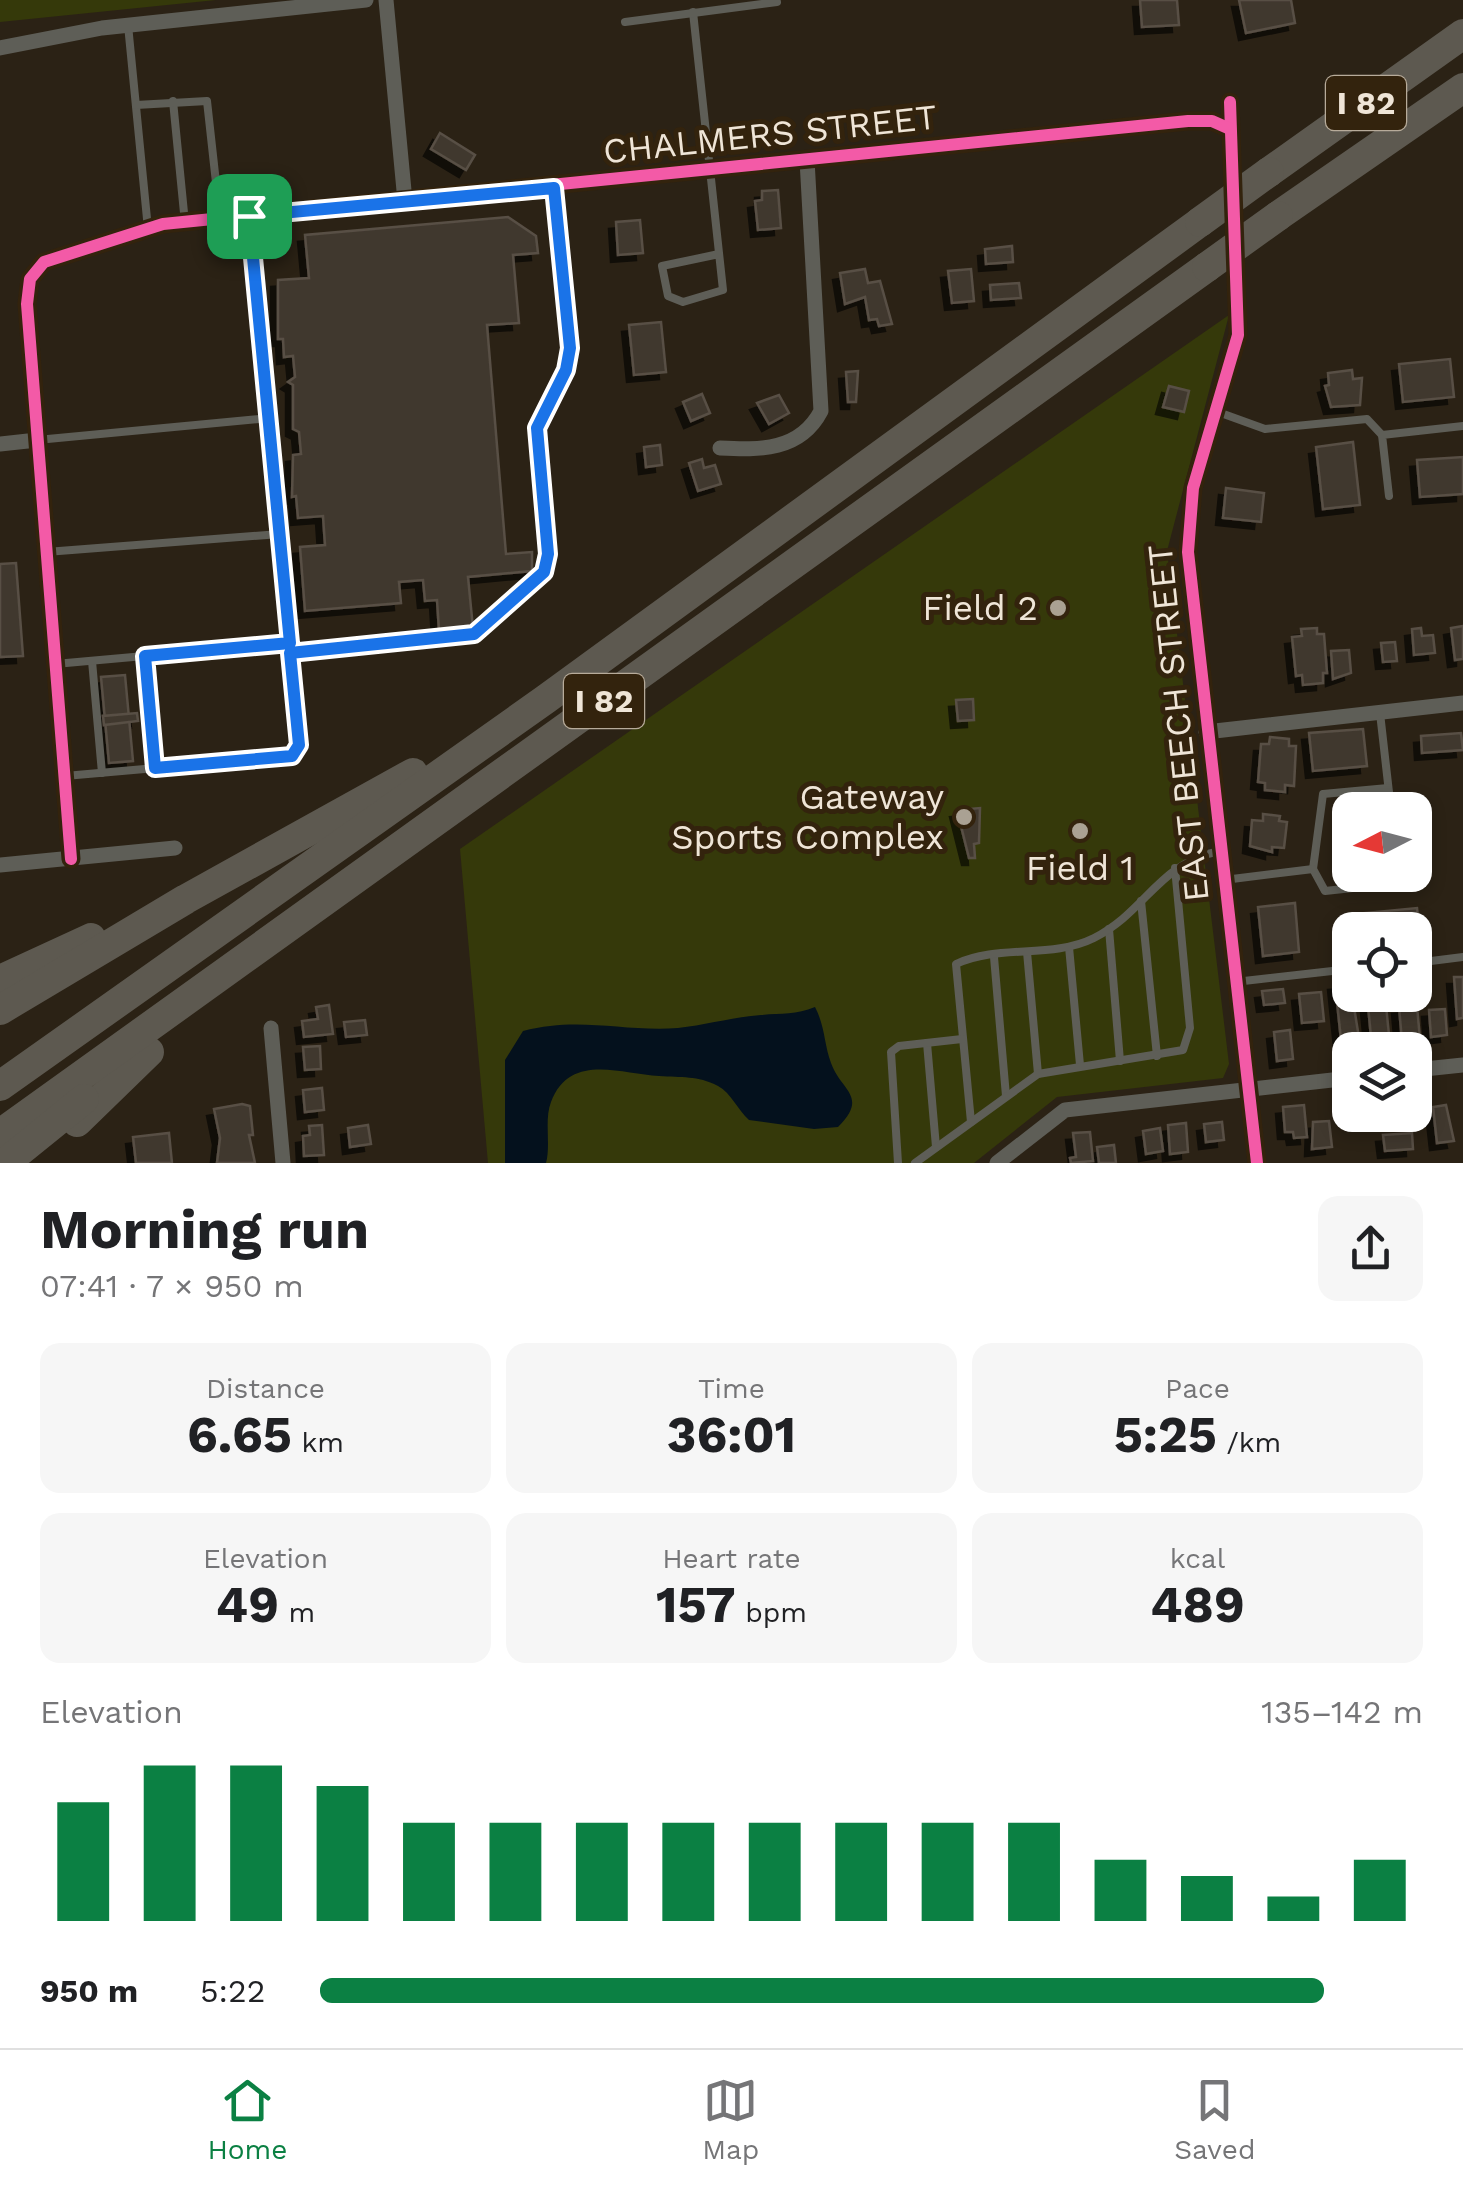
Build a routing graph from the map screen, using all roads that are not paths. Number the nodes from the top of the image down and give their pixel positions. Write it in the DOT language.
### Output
graph roads {
  1 [pos="366,0"];
  2 [pos="386,0"];
  3 [pos="776,2"];
  4 [pos="694,12"];
  5 [pos="625,22"];
  6 [pos="128,25"];
  7 [pos="1463,34"];
  8 [pos="0,48"];
  9 [pos="1463,88"];
  10 [pos="173,101"];
  11 [pos="1230,102"];
  12 [pos="136,105"];
  13 [pos="1230,128"];
  14 [pos="808,160"];
  15 [pos="710,171"];
  16 [pos="554,188"];
  17 [pos="406,201"];
  18 [pos="249,216"];
  19 [pos="220,219"];
  20 [pos="184,223"];
  21 [pos="148,229"];
  22 [pos="720,254"];
  23 [pos="1218,412"];
  24 [pos="269,418"];
  25 [pos="1463,426"];
  26 [pos="1382,435"];
  27 [pos="37,440"];
  28 [pos="0,444"];
  29 [pos="720,448"];
  30 [pos="1390,496"];
  31 [pos="280,534"];
  32 [pos="46,552"];
  33 [pos="773,579"];
  34 [pos="290,648"];
  35 [pos="145,656"];
  36 [pos="92,661"];
  37 [pos="54,664"];
  38 [pos="546,699"];
  39 [pos="1463,703"];
  40 [pos="1380,712"];
  41 [pos="1206,732"];
  42 [pos="155,768"];
  43 [pos="102,773"];
  44 [pos="65,776"];
  45 [pos="1388,788"];
  46 [pos="1389,792"];
  47 [pos="176,848"];
  48 [pos="1220,850"];
  49 [pos="72,859"];
  50 [pos="0,865"];
  51 [pos="1175,868"];
  52 [pos="1314,870"];
  53 [pos="1223,880"];
  54 [pos="1332,889"];
  55 [pos="186,899"];
  56 [pos="1142,901"];
  57 [pos="1109,928"];
  58 [pos="1069,947"];
  59 [pos="1027,952"];
  60 [pos="994,957"];
  61 [pos="1463,958"];
  62 [pos="1432,961"];
  63 [pos="1332,972"];
  64 [pos="0,980"];
  65 [pos="1236,982"];
  66 [pos="0,1010"];
  67 [pos="271,1028"];
  68 [pos="962,1039"];
  69 [pos="926,1043"];
  70 [pos="149,1052"];
  71 [pos="1157,1056"];
  72 [pos="1120,1060"];
  73 [pos="1080,1065"];
  74 [pos="1463,1065"];
  75 [pos="1432,1068"];
  76 [pos="1038,1074"];
  77 [pos="1332,1080"];
  78 [pos="0,1086"];
  79 [pos="1248,1089"];
  80 [pos="1006,1096"];
  81 [pos="971,1122"];
  82 [pos="0,1134"];
  83 [pos="936,1147"];
  84 [pos="5,1163"];
  85 [pos="36,1163"];
  86 [pos="284,1163"];
  87 [pos="898,1163"];
  88 [pos="915,1163"];
  89 [pos="997,1163"];
  90 [pos="1257,1163"];
  1 -- 6 [label="street"];
  2 -- 17 [label="street"];
  3 -- 4 [label="lane"];
  4 -- 5 [label="lane"];
  4 -- 15 [label="lane"];
  6 -- 8 [label="street"];
  6 -- 12 [label="lane"];
  7 -- 38 [label="highway, I 82, bridge"];
  9 -- 33 [label="highway, I 82, bridge"];
  10 -- 12 [label="lane"];
  10 -- 19 [label="lane"];
  10 -- 20 [label="lane"];
  11 -- 13 [label="street, EAST BEECH STREET"];
  12 -- 21 [label="lane"];
  13 -- 14 [label="street, CHALMERS STREET"];
  13 -- 23 [label="street, EAST BEECH STREET"];
  14 -- 15 [label="street, CHALMERS STREET"];
  14 -- 29 [label="street"];
  15 -- 16 [label="street, CHALMERS STREET"];
  15 -- 22 [label="lane"];
  16 -- 17 [label="street, CHALMERS STREET"];
  16 -- 34 [label="lane"];
  17 -- 18 [label="street, CHALMERS STREET"];
  18 -- 19 [label="street, CHALMERS STREET"];
  18 -- 24 [label="lane"];
  19 -- 20 [label="street, CHALMERS STREET"];
  20 -- 21 [label="street, CHALMERS STREET"];
  21 -- 27 [label="street, CHALMERS STREET"];
  22 -- 22 [label="lane"];
  23 -- 26 [label="lane"];
  23 -- 41 [label="street, EAST BEECH STREET"];
  24 -- 27 [label="lane"];
  24 -- 31 [label="lane"];
  25 -- 26 [label="lane"];
  26 -- 30 [label="lane"];
  27 -- 28 [label="street"];
  27 -- 32 [label="street"];
  31 -- 32 [label="lane"];
  31 -- 34 [label="lane"];
  32 -- 37 [label="street"];
  33 -- 70 [label="highway"];
  33 -- 82 [label="highway, I 82"];
  34 -- 35 [label="lane"];
  34 -- 42 [label="lane"];
  35 -- 36 [label="lane"];
  35 -- 42 [label="lane"];
  36 -- 37 [label="lane"];
  36 -- 43 [label="lane"];
  37 -- 44 [label="street"];
  38 -- 55 [label="highway"];
  38 -- 78 [label="highway, I 82"];
  39 -- 40 [label="street"];
  40 -- 41 [label="street"];
  40 -- 45 [label="lane"];
  41 -- 48 [label="street, EAST BEECH STREET"];
  42 -- 43 [label="lane"];
  43 -- 44 [label="lane"];
  44 -- 49 [label="street"];
  45 -- 46 [label="lane"];
  45 -- 52 [label="lane"];
  47 -- 49 [label="street"];
  48 -- 51 [label="lane"];
  48 -- 53 [label="street, EAST BEECH STREET"];
  49 -- 50 [label="street"];
  51 -- 56 [label="lane"];
  51 -- 71 [label="lane"];
  52 -- 53 [label="lane"];
  52 -- 54 [label="lane"];
  53 -- 65 [label="street, EAST BEECH STREET"];
  55 -- 64 [label="highway"];
  55 -- 66 [label="highway"];
  56 -- 57 [label="lane"];
  56 -- 71 [label="lane"];
  57 -- 58 [label="lane"];
  57 -- 72 [label="lane"];
  58 -- 59 [label="lane"];
  58 -- 73 [label="lane"];
  59 -- 60 [label="lane"];
  59 -- 76 [label="lane"];
  60 -- 68 [label="lane"];
  60 -- 80 [label="lane"];
  61 -- 62 [label="lane"];
  63 -- 65 [label="lane"];
  65 -- 79 [label="street, EAST BEECH STREET"];
  67 -- 86 [label="street"];
  68 -- 69 [label="lane"];
  68 -- 81 [label="lane"];
  69 -- 83 [label="lane"];
  69 -- 87 [label="lane"];
  70 -- 84 [label="highway"];
  70 -- 85 [label="highway"];
  71 -- 72 [label="lane"];
  72 -- 73 [label="lane"];
  73 -- 76 [label="lane"];
  74 -- 75 [label="street"];
  76 -- 80 [label="lane"];
  77 -- 79 [label="street"];
  79 -- 89 [label="street"];
  79 -- 90 [label="street, EAST BEECH STREET"];
  80 -- 81 [label="lane"];
  81 -- 83 [label="lane"];
  83 -- 88 [label="lane"];
}
